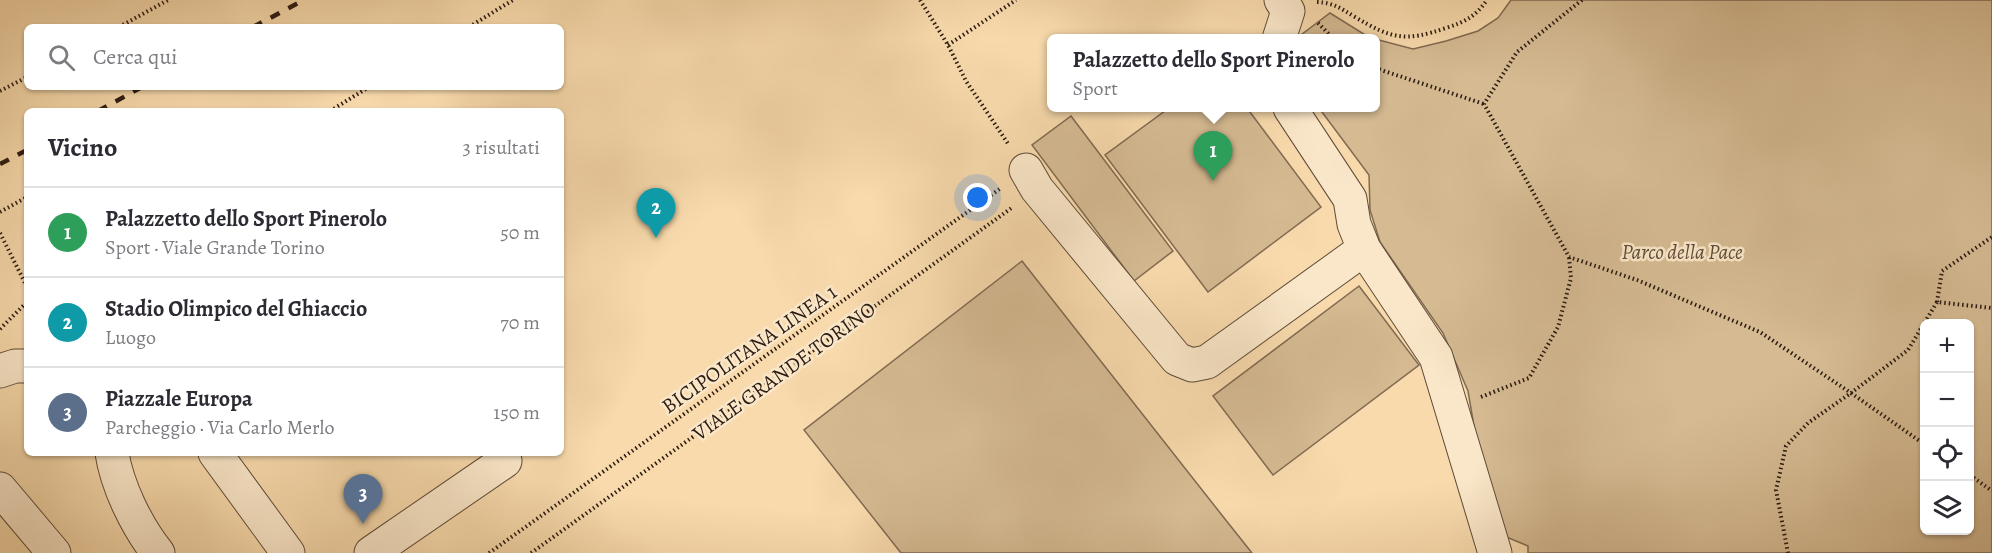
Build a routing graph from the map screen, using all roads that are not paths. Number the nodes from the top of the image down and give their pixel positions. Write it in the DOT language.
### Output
graph roads {
  1 [pos="1293,112"];
  2 [pos="1032,180"];
  3 [pos="1364,249"];
  4 [pos="117,456"];
  5 [pos="217,456"];
  6 [pos="501,456"];
  7 [pos="0,489"];
  8 [pos="1502,552"];
  9 [pos="54,553"];
  10 [pos="158,553"];
  11 [pos="288,553"];
  12 [pos="371,553"];
  1 -- 3 [label="street"];
  2 -- 3 [label="street"];
  3 -- 8 [label="street"];
  4 -- 10 [label="street"];
  5 -- 11 [label="street"];
  6 -- 12 [label="street"];
  7 -- 9 [label="street"];
}
